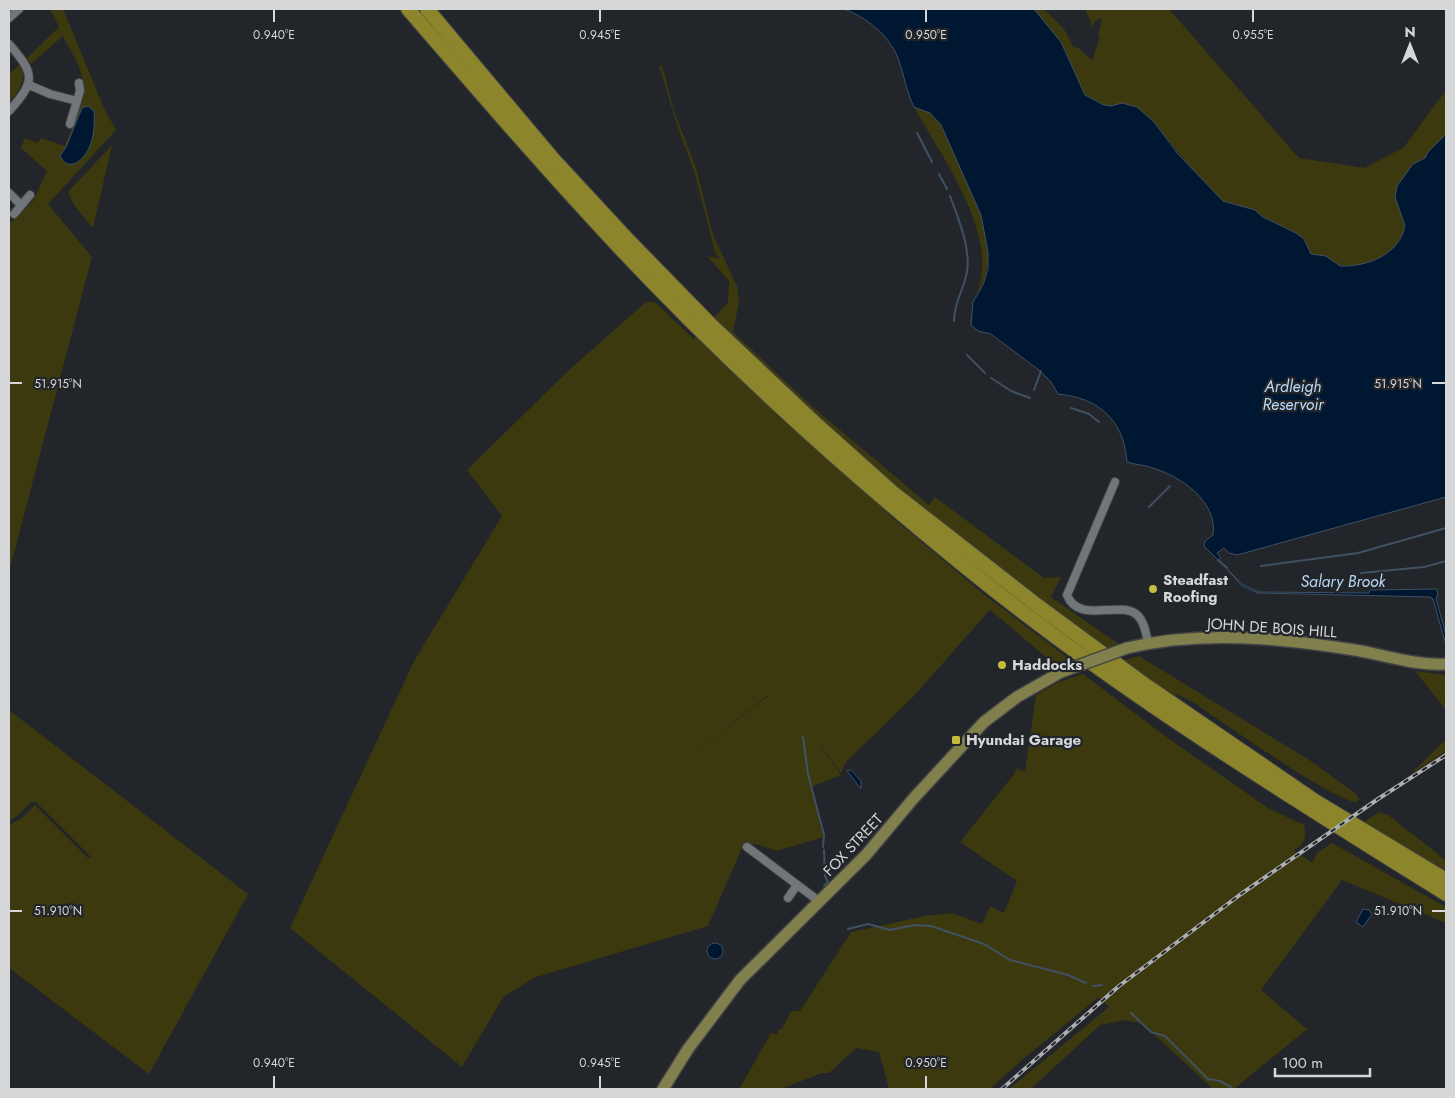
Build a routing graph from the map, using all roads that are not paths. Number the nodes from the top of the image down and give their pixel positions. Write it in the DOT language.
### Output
graph roads {
  1 [pos="19,9"];
  2 [pos="408,9"];
  3 [pos="427,9"];
  4 [pos="9,18"];
  5 [pos="9,44"];
  6 [pos="79,83"];
  7 [pos="29,85"];
  8 [pos="77,101"];
  9 [pos="9,111"];
  10 [pos="70,124"];
  11 [pos="9,193"];
  12 [pos="30,196"];
  13 [pos="21,205"];
  14 [pos="14,214"];
  15 [pos="1116,482"];
  16 [pos="1148,643"];
  17 [pos="1097,657"];
  18 [pos="1446,664"];
  19 [pos="747,847"];
  20 [pos="1446,880"];
  21 [pos="797,886"];
  22 [pos="1446,894"];
  23 [pos="788,898"];
  24 [pos="815,899"];
  25 [pos="663,1089"];
  1 -- 4 [label="street"];
  2 -- 22 [label="highway"];
  3 -- 20 [label="highway"];
  5 -- 7 [label="street"];
  6 -- 8 [label="street"];
  7 -- 8 [label="street"];
  7 -- 9 [label="street"];
  8 -- 10 [label="street"];
  11 -- 13 [label="street"];
  12 -- 13 [label="street"];
  13 -- 14 [label="street"];
  15 -- 16 [label="street"];
  16 -- 17 [label="main road, JOHN DE BOIS HILL, bridge"];
  16 -- 18 [label="main road, JOHN DE BOIS HILL"];
  17 -- 24 [label="main road, FOX STREET, bridge"];
  19 -- 21 [label="street"];
  21 -- 23 [label="street"];
  21 -- 24 [label="street"];
  24 -- 25 [label="main road, FOX STREET"];
}
